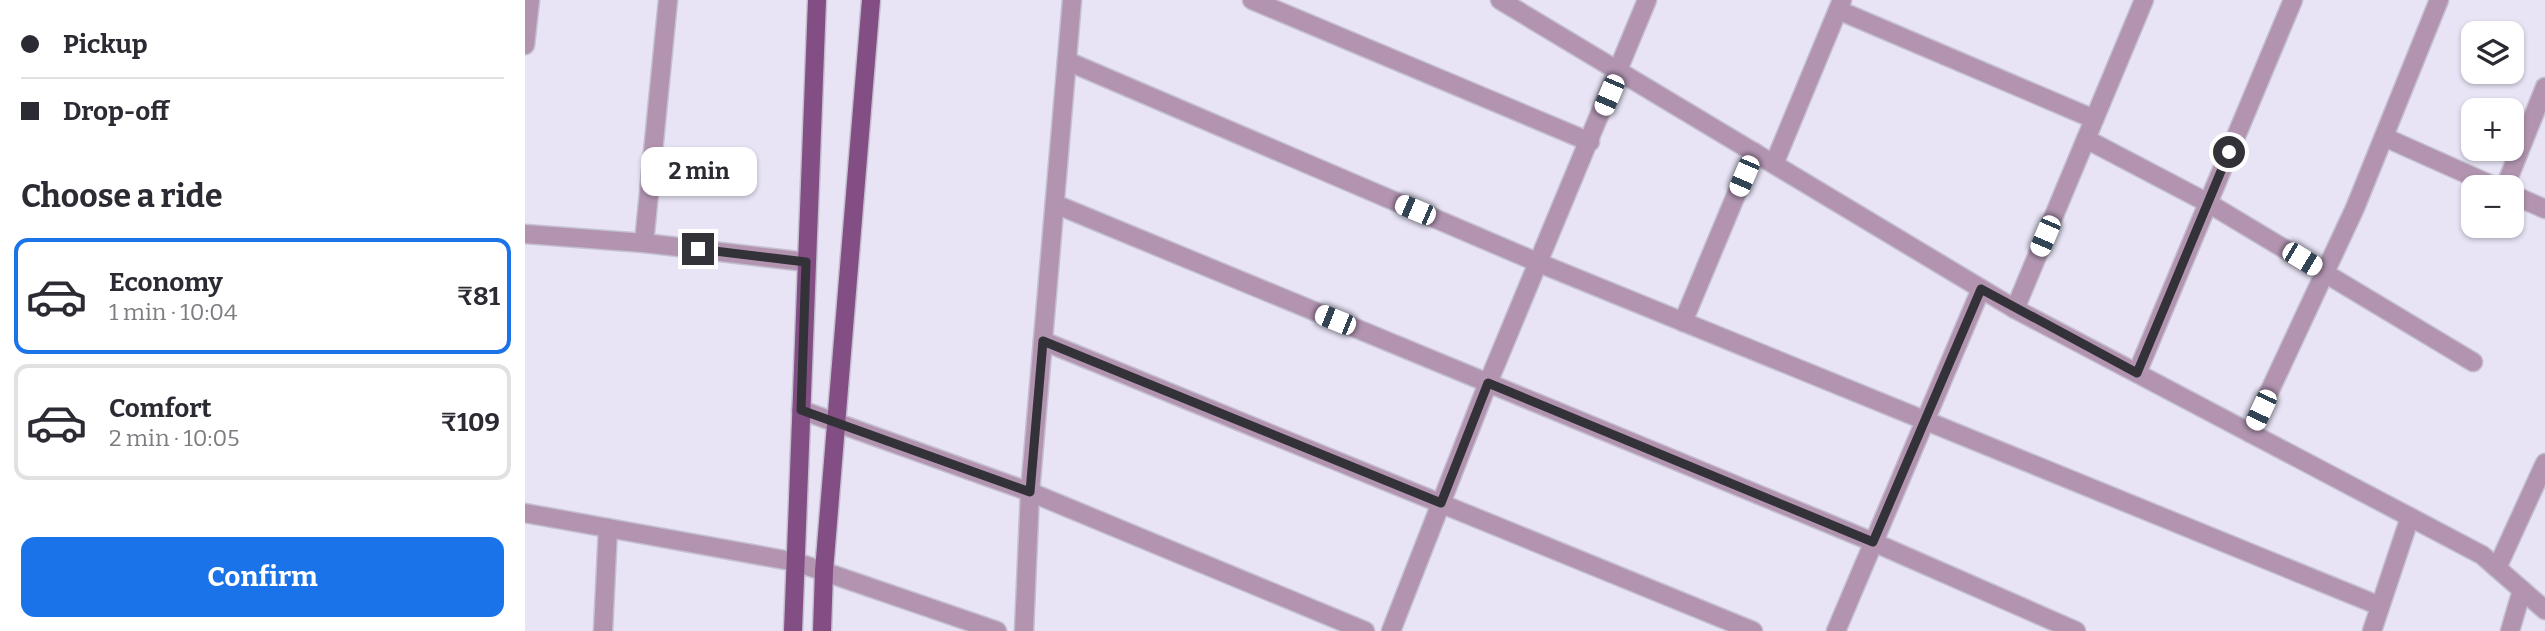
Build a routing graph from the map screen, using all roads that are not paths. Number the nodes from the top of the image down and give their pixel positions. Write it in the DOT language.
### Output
graph roads {
  1 [pos="530,0"];
  2 [pos="668,0"];
  3 [pos="817,0"];
  4 [pos="871,0"];
  5 [pos="1072,0"];
  6 [pos="1252,0"];
  7 [pos="1500,0"];
  8 [pos="1647,0"];
  9 [pos="2144,0"];
  10 [pos="2293,0"];
  11 [pos="2439,0"];
  12 [pos="1840,5"];
  13 [pos="525,45"];
  14 [pos="1067,61"];
  15 [pos="1619,71"];
  16 [pos="2545,87"];
  17 [pos="2094,119"];
  18 [pos="2383,137"];
  19 [pos="2086,139"];
  20 [pos="1590,142"];
  21 [pos="1754,152"];
  22 [pos="1774,164"];
  23 [pos="2469,175"];
  24 [pos="2510,175"];
  25 [pos="2524,200"];
  26 [pos="2208,203"];
  27 [pos="1055,204"];
  28 [pos="2545,209"];
  29 [pos="525,234"];
  30 [pos="644,243"];
  31 [pos="806,262"];
  32 [pos="1539,262"];
  33 [pos="2325,273"];
  34 [pos="1981,289"];
  35 [pos="2015,309"];
  36 [pos="1683,322"];
  37 [pos="1043,341"];
  38 [pos="2473,362"];
  39 [pos="2137,373"];
  40 [pos="1488,383"];
  41 [pos="801,410"];
  42 [pos="1925,422"];
  43 [pos="837,423"];
  44 [pos="2250,433"];
  45 [pos="2545,463"];
  46 [pos="1030,492"];
  47 [pos="1441,503"];
  48 [pos="525,513"];
  49 [pos="2410,517"];
  50 [pos="608,528"];
  51 [pos="1873,542"];
  52 [pos="796,562"];
  53 [pos="2497,568"];
  54 [pos="824,571"];
  55 [pos="2522,590"];
  56 [pos="2380,606"];
  57 [pos="2545,610"];
  58 [pos="603,631"];
  59 [pos="793,631"];
  60 [pos="822,631"];
  61 [pos="997,631"];
  62 [pos="1024,631"];
  63 [pos="1365,631"];
  64 [pos="1391,631"];
  65 [pos="1753,631"];
  66 [pos="1836,631"];
  67 [pos="2076,631"];
  68 [pos="2372,631"];
  69 [pos="2510,631"];
  1 -- 13 [label="street"];
  2 -- 30 [label="street"];
  3 -- 31 [label="main road"];
  4 -- 43 [label="main road"];
  5 -- 14 [label="street"];
  6 -- 20 [label="street"];
  7 -- 15 [label="street"];
  8 -- 15 [label="street"];
  9 -- 17 [label="street"];
  10 -- 26 [label="street"];
  11 -- 18 [label="street"];
  12 -- 17 [label="street"];
  12 -- 22 [label="street"];
  14 -- 27 [label="street"];
  14 -- 32 [label="street"];
  15 -- 20 [label="street"];
  15 -- 21 [label="street"];
  16 -- 24 [label="street"];
  17 -- 19 [label="street"];
  18 -- 23 [label="street"];
  18 -- 33 [label="street"];
  19 -- 26 [label="street"];
  19 -- 35 [label="street"];
  20 -- 32 [label="street"];
  21 -- 22 [label="street"];
  21 -- 36 [label="street"];
  22 -- 34 [label="street"];
  25 -- 28 [label="street"];
  26 -- 33 [label="street"];
  26 -- 39 [label="street"];
  27 -- 37 [label="street"];
  27 -- 40 [label="street"];
  29 -- 30 [label="street"];
  30 -- 31 [label="street"];
  31 -- 41 [label="main road"];
  32 -- 36 [label="street"];
  32 -- 40 [label="street"];
  33 -- 38 [label="street"];
  33 -- 44 [label="street"];
  34 -- 35 [label="street"];
  34 -- 42 [label="street"];
  35 -- 39 [label="street"];
  36 -- 42 [label="street"];
  37 -- 46 [label="street"];
  37 -- 47 [label="street"];
  39 -- 44 [label="street"];
  40 -- 47 [label="street"];
  40 -- 51 [label="street"];
  41 -- 43 [label="street"];
  41 -- 52 [label="main road"];
  42 -- 51 [label="street"];
  42 -- 56 [label="street"];
  43 -- 46 [label="street"];
  43 -- 54 [label="main road"];
  44 -- 49 [label="street"];
  45 -- 53 [label="street"];
  46 -- 62 [label="street"];
  46 -- 63 [label="street"];
  47 -- 64 [label="street"];
  47 -- 65 [label="street"];
  48 -- 50 [label="street"];
  49 -- 53 [label="street"];
  49 -- 56 [label="street"];
  50 -- 52 [label="street"];
  50 -- 58 [label="street"];
  51 -- 66 [label="street"];
  51 -- 67 [label="street"];
  52 -- 54 [label="street"];
  52 -- 59 [label="main road"];
  53 -- 55 [label="street"];
  54 -- 60 [label="main road"];
  54 -- 61 [label="street"];
  55 -- 57 [label="street"];
  55 -- 69 [label="street"];
  56 -- 68 [label="street"];
}
